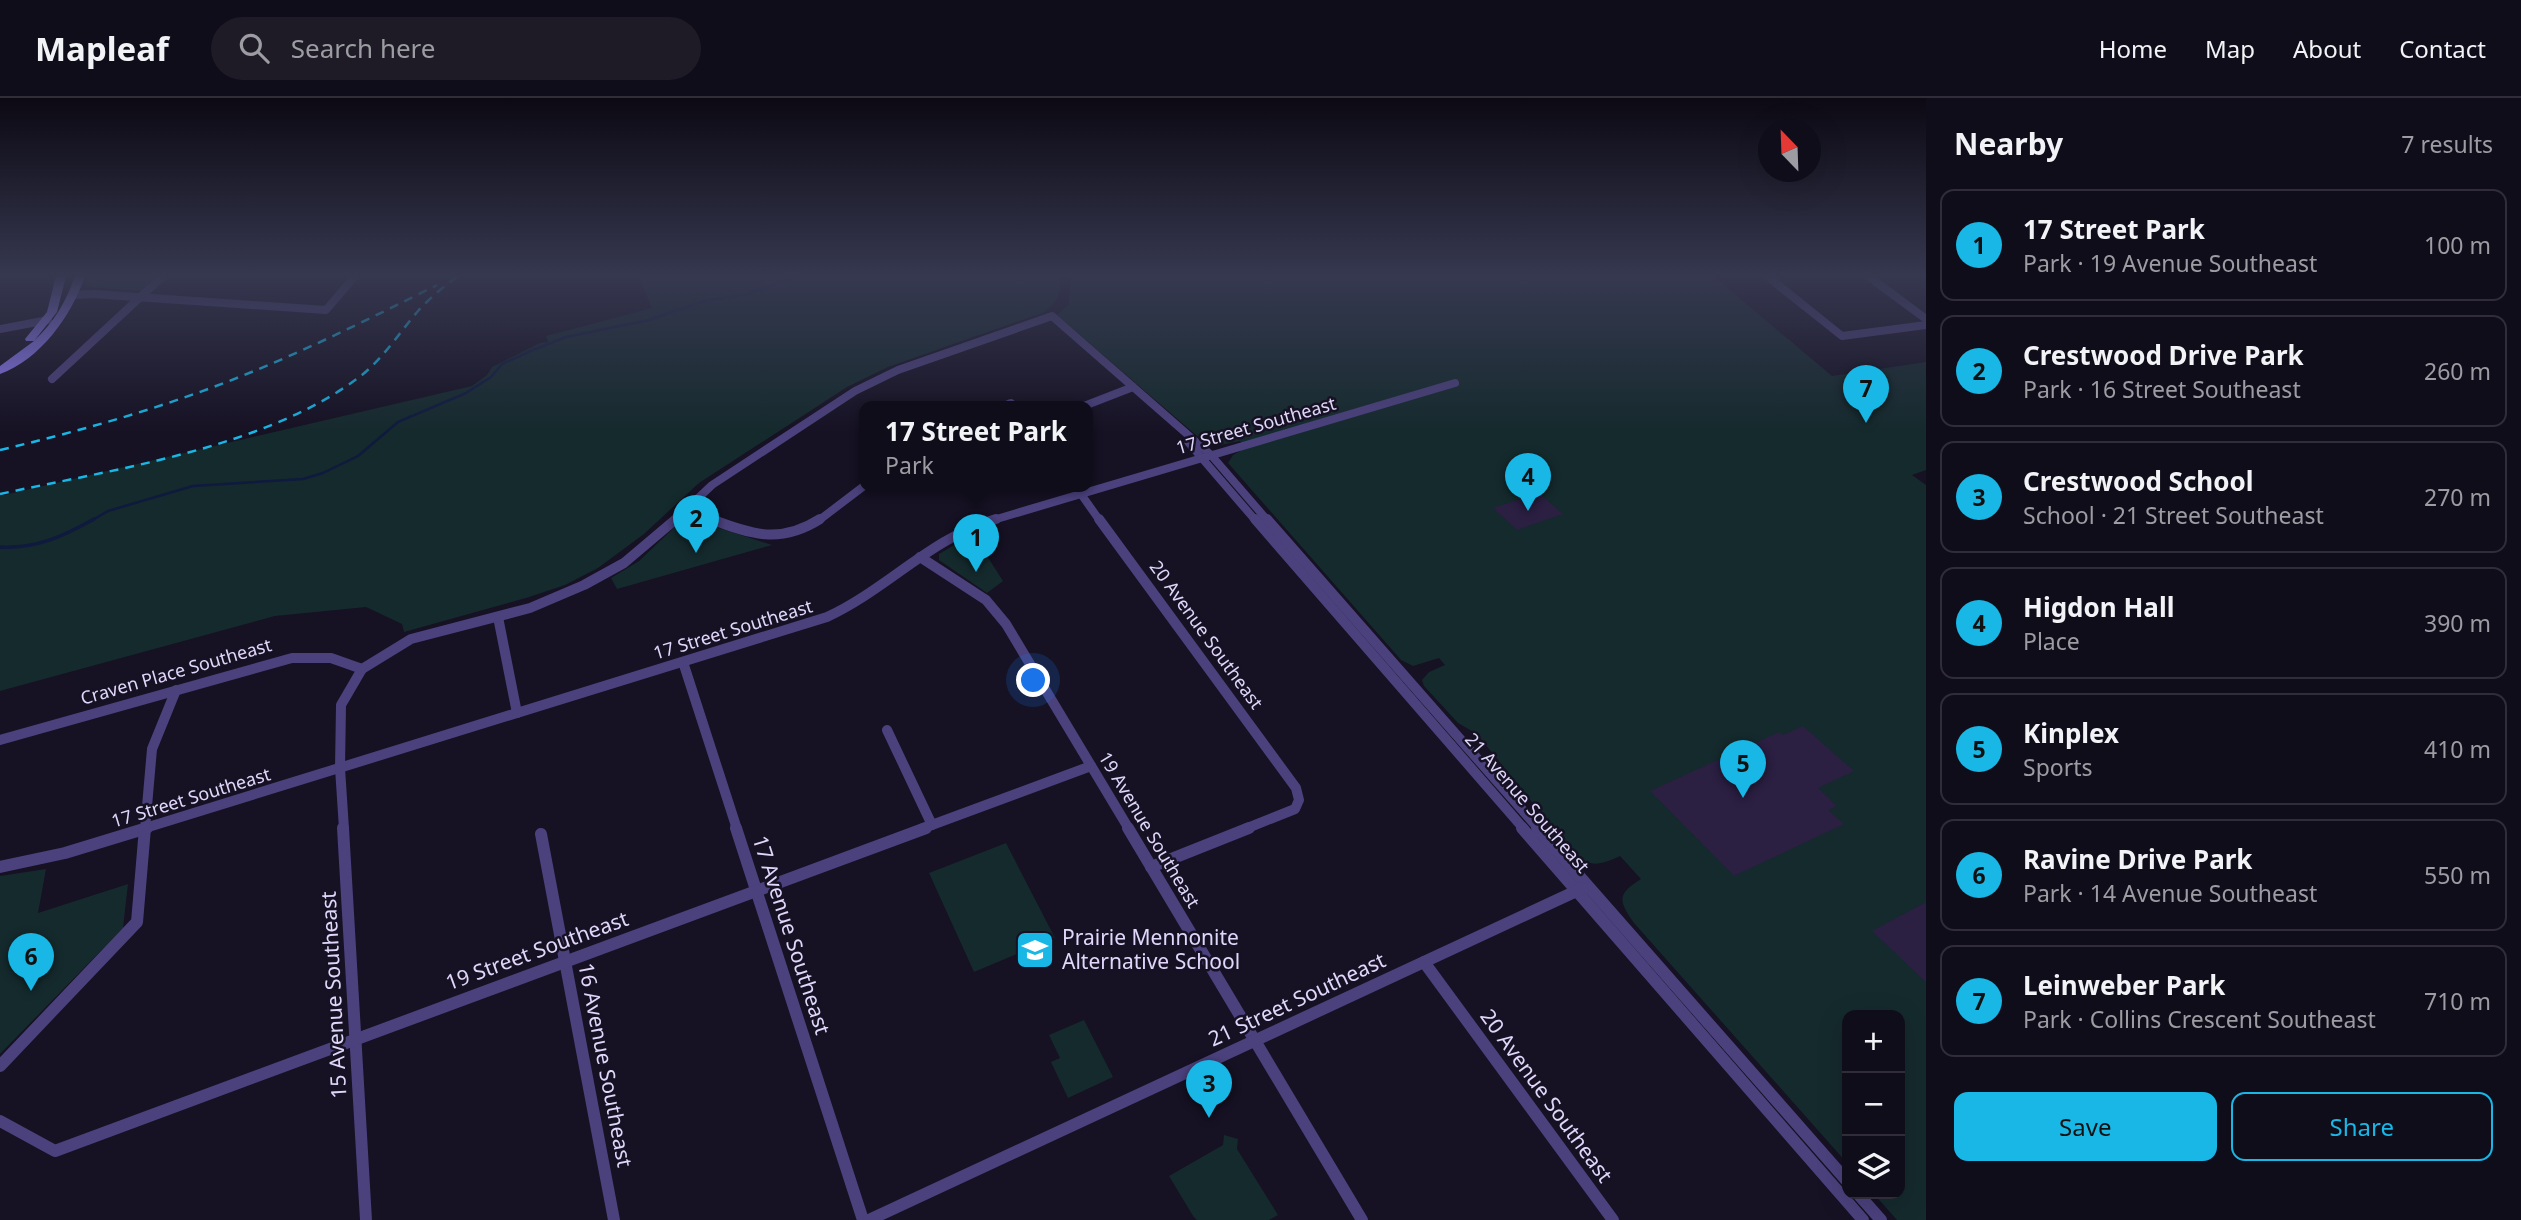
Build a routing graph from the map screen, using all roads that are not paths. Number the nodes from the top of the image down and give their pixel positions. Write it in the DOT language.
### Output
graph roads {
  1 [pos="40,328"];
  2 [pos="54,328"];
  3 [pos="107,328"];
  4 [pos="1017,328"];
  5 [pos="1066,328"];
  6 [pos="1831,328"];
  7 [pos="1902,328"];
  8 [pos="6,361"];
  9 [pos="0,371"];
  10 [pos="52,379"];
  11 [pos="1455,383"];
  12 [pos="1133,387"];
  13 [pos="1093,403"];
  14 [pos="1207,456"];
  15 [pos="859,489"];
  16 [pos="1093,490"];
  17 [pos="1087,492"];
  18 [pos="1080,494"];
  19 [pos="685,508"];
  20 [pos="920,557"];
  21 [pos="498,617"];
  22 [pos="683,662"];
  23 [pos="362,669"];
  24 [pos="176,690"];
  25 [pos="517,713"];
  26 [pos="887,730"];
  27 [pos="0,740"];
  28 [pos="1091,766"];
  29 [pos="340,768"];
  30 [pos="932,825"];
  31 [pos="144,829"];
  32 [pos="541,834"];
  33 [pos="0,867"];
  34 [pos="1150,867"];
  35 [pos="1583,888"];
  36 [pos="757,890"];
  37 [pos="566,961"];
  38 [pos="1424,962"];
  39 [pos="356,1039"];
  40 [pos="1255,1040"];
  41 [pos="0,1066"];
  42 [pos="0,1121"];
  43 [pos="1842,1175"];
  44 [pos="1862,1199"];
  45 [pos="366,1220"];
  46 [pos="614,1220"];
  47 [pos="863,1220"];
  48 [pos="869,1220"];
  49 [pos="1362,1220"];
  50 [pos="1612,1220"];
  51 [pos="1863,1220"];
  52 [pos="1881,1220"];
  1 -- 8 [label="main road"];
  2 -- 8 [label="main road"];
  3 -- 10 [label="street"];
  4 -- 19 [label="street, 21 Avenue Southeast"];
  5 -- 12 [label="street, 21 Avenue Southeast"];
  6 -- 7 [label="street"];
  8 -- 9 [label="main road"];
  11 -- 14 [label="street, 17 Street Southeast"];
  12 -- 13 [label="street"];
  12 -- 14 [label="street, 21 Avenue Southeast"];
  14 -- 16 [label="street, 17 Street Southeast"];
  14 -- 35 [label="street, 21 Avenue Southeast"];
  15 -- 19 [label="street"];
  17 -- 18 [label="street, 17 Street Southeast"];
  18 -- 20 [label="street, 17 Street Southeast"];
  18 -- 34 [label="street, 20 Avenue Southeast"];
  19 -- 21 [label="street"];
  20 -- 22 [label="street, 17 Street Southeast"];
  20 -- 28 [label="street, 19 Avenue Southeast"];
  21 -- 23 [label="street"];
  21 -- 25 [label="street"];
  22 -- 25 [label="street, 17 Street Southeast"];
  22 -- 36 [label="street, 17 Avenue Southeast"];
  23 -- 24 [label="street, Craven Place Southeast"];
  23 -- 29 [label="street, 15 Avenue Southeast"];
  24 -- 27 [label="street, Craven Place Southeast"];
  24 -- 31 [label="street"];
  25 -- 29 [label="street, 17 Street Southeast"];
  26 -- 30 [label="street"];
  28 -- 30 [label="street, 19 Street Southeast"];
  28 -- 34 [label="street, 19 Avenue Southeast"];
  29 -- 31 [label="street, 17 Street Southeast"];
  29 -- 39 [label="street, 15 Avenue Southeast"];
  30 -- 36 [label="street, 19 Street Southeast"];
  31 -- 33 [label="street, 17 Street Southeast"];
  31 -- 41 [label="street"];
  32 -- 37 [label="street, 16 Avenue Southeast"];
  34 -- 40 [label="street, 19 Avenue Southeast"];
  35 -- 38 [label="street, 21 Street Southeast"];
  35 -- 43 [label="street, 21 Avenue Southeast"];
  35 -- 51 [label="street, 21 Avenue Southeast"];
  36 -- 37 [label="street, 19 Street Southeast"];
  36 -- 47 [label="street, 17 Avenue Southeast"];
  37 -- 39 [label="street, 19 Street Southeast"];
  37 -- 46 [label="street, 16 Avenue Southeast"];
  38 -- 40 [label="street, 21 Street Southeast"];
  38 -- 50 [label="street, 20 Avenue Southeast"];
  39 -- 42 [label="street, 19 Street Southeast"];
  39 -- 45 [label="street, 15 Avenue Southeast"];
  40 -- 48 [label="street, 21 Street Southeast"];
  40 -- 49 [label="street, 19 Avenue Southeast"];
  44 -- 52 [label="street"];
}
